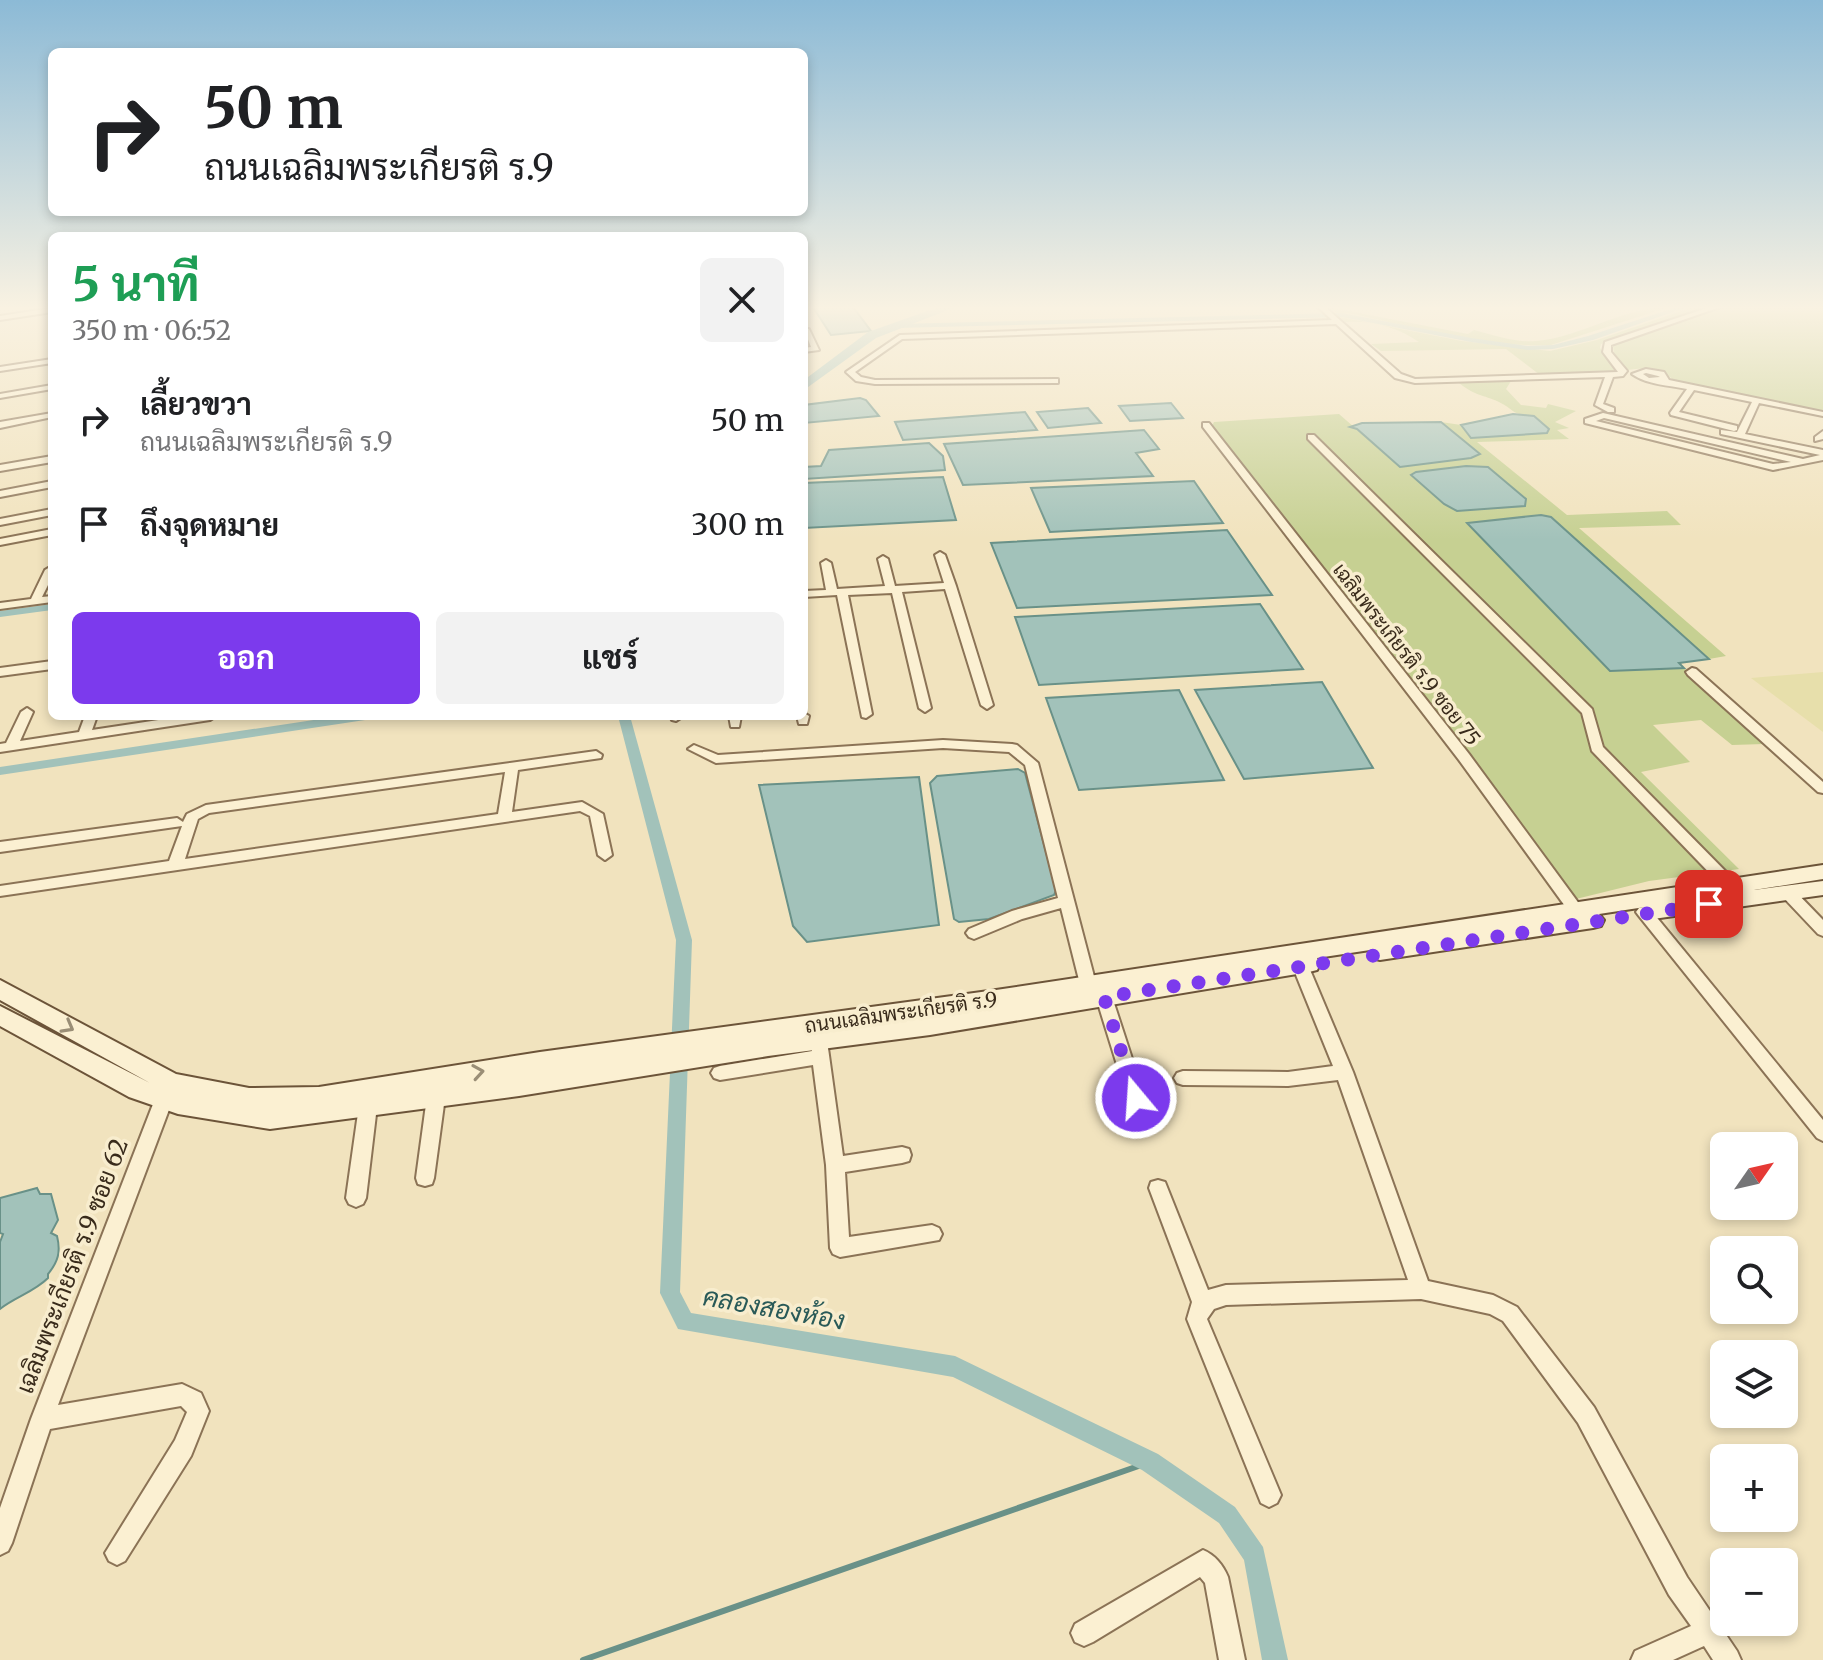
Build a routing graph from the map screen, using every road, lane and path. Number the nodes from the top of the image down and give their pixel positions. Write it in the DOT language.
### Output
graph roads {
  1 [pos="1606,384"];
  2 [pos="1676,384"];
  3 [pos="48,388"];
  4 [pos="1691,388"];
  5 [pos="0,396"];
  6 [pos="1756,401"];
  7 [pos="1716,408"];
  8 [pos="1611,410"];
  9 [pos="1823,414"];
  10 [pos="48,416"];
  11 [pos="1709,423"];
  12 [pos="0,425"];
  13 [pos="1206,425"];
  14 [pos="1724,432"];
  15 [pos="1741,432"];
  16 [pos="1311,437"];
  17 [pos="1823,455"];
  18 [pos="48,460"];
  19 [pos="1803,462"];
  20 [pos="0,468"];
  21 [pos="48,485"];
  22 [pos="0,494"];
  23 [pos="48,513"];
  24 [pos="0,522"];
  25 [pos="48,533"];
  26 [pos="0,542"];
  27 [pos="940,555"];
  28 [pos="883,559"];
  29 [pos="826,563"];
  30 [pos="48,574"];
  31 [pos="951,586"];
  32 [pos="893,590"];
  33 [pos="837,592"];
  34 [pos="808,594"];
  35 [pos="48,599"];
  36 [pos="35,601"];
  37 [pos="0,606"];
  38 [pos="48,666"];
  39 [pos="4,671"];
  40 [pos="1692,672"];
  41 [pos="0,684"];
  42 [pos="987,705"];
  43 [pos="925,708"];
  44 [pos="27,712"];
  45 [pos="866,714"];
  46 [pos="90,720"];
  47 [pos="154,720"];
  48 [pos="84,735"];
  49 [pos="5,747"];
  50 [pos="694,749"];
  51 [pos="596,755"];
  52 [pos="512,769"];
  53 [pos="1823,789"];
  54 [pos="504,818"];
  55 [pos="177,823"];
  56 [pos="0,847"];
  57 [pos="605,855"];
  58 [pos="175,866"];
  59 [pos="1823,872"];
  60 [pos="1730,885"];
  61 [pos="1823,888"];
  62 [pos="0,891"];
  63 [pos="1788,893"];
  64 [pos="1065,901"];
  65 [pos="1575,909"];
  66 [pos="1644,912"];
  67 [pos="1823,930"];
  68 [pos="974,933"];
  69 [pos="1300,965"];
  70 [pos="0,989"];
  71 [pos="1096,990"];
  72 [pos="0,1015"];
  73 [pos="767,1038"];
  74 [pos="819,1049"];
  75 [pos="577,1068"];
  76 [pos="1344,1072"];
  77 [pos="720,1073"];
  78 [pos="1183,1078"];
  79 [pos="168,1091"];
  80 [pos="436,1097"];
  81 [pos="368,1106"];
  82 [pos="1144,1123"];
  83 [pos="1823,1133"];
  84 [pos="902,1155"];
  85 [pos="835,1165"];
  86 [pos="425,1178"];
  87 [pos="1158,1188"];
  88 [pos="356,1198"];
  89 [pos="932,1234"];
  90 [pos="1421,1289"];
  91 [pos="1199,1311"];
  92 [pos="42,1419"];
  93 [pos="1269,1495"];
  94 [pos="5,1515"];
  95 [pos="0,1543"];
  96 [pos="117,1553"];
  97 [pos="1709,1631"];
  98 [pos="1084,1633"];
  99 [pos="1232,1660"];
  100 [pos="1644,1660"];
  101 [pos="1728,1660"];
  1 -- 8 [label="street"];
  2 -- 4 [label="street"];
  3 -- 5 [label="street"];
  4 -- 6 [label="street"];
  4 -- 11 [label="street"];
  6 -- 9 [label="street"];
  6 -- 15 [label="street"];
  7 -- 11 [label="street"];
  10 -- 12 [label="street"];
  11 -- 15 [label="street"];
  13 -- 65 [label="street, เฉลิมพระเกียรติ ร.9 ซอย 75"];
  14 -- 15 [label="street"];
  15 -- 17 [label="street"];
  16 -- 60 [label="street"];
  17 -- 19 [label="street"];
  18 -- 20 [label="street"];
  19 -- 19 [label="street"];
  21 -- 22 [label="street"];
  23 -- 24 [label="street"];
  25 -- 26 [label="street"];
  27 -- 31 [label="street"];
  28 -- 32 [label="street"];
  29 -- 33 [label="street"];
  30 -- 36 [label="street"];
  31 -- 32 [label="street"];
  31 -- 42 [label="street"];
  32 -- 33 [label="street"];
  32 -- 43 [label="street"];
  33 -- 34 [label="street"];
  33 -- 45 [label="street"];
  35 -- 36 [label="street"];
  36 -- 37 [label="street"];
  38 -- 39 [label="street"];
  39 -- 41 [label="street"];
  40 -- 53 [label="street"];
  44 -- 49 [label="street"];
  46 -- 48 [label="street"];
  47 -- 48 [label="street"];
  48 -- 49 [label="street"];
  50 -- 64 [label="street"];
  51 -- 52 [label="street"];
  52 -- 54 [label="street"];
  52 -- 58 [label="street"];
  54 -- 57 [label="street"];
  54 -- 58 [label="street"];
  55 -- 56 [label="street"];
  58 -- 62 [label="street"];
  59 -- 60 [label="main road, ถนนเฉลิมพระเกียรติ ร.9"];
  60 -- 65 [label="main road, ถนนเฉลิมพระเกียรติ ร.9"];
  61 -- 63 [label="main road, ถนนเฉลิมพระเกียรติ ร.9"];
  63 -- 66 [label="main road, ถนนเฉลิมพระเกียรติ ร.9"];
  63 -- 67 [label="street"];
  64 -- 68 [label="street"];
  64 -- 71 [label="street"];
  65 -- 71 [label="main road, ถนนเฉลิมพระเกียรติ ร.9"];
  66 -- 69 [label="main road, ถนนเฉลิมพระเกียรติ ร.9"];
  66 -- 83 [label="street"];
  69 -- 71 [label="main road, ถนนเฉลิมพระเกียรติ ร.9"];
  69 -- 76 [label="street"];
  70 -- 79 [label="main road, ถนนเฉลิมพระเกียรติ ร.9, one-way"];
  71 -- 73 [label="main road, ถนนเฉลิมพระเกียรติ ร.9"];
  71 -- 74 [label="main road, ถนนเฉลิมพระเกียรติ ร.9"];
  71 -- 82 [label="street"];
  72 -- 79 [label="main road, ถนนเฉลิมพระเกียรติ ร.9"];
  73 -- 74 [label="main road, ถนนเฉลิมพระเกียรติ ร.9"];
  73 -- 75 [label="main road, ถนนเฉลิมพระเกียรติ ร.9"];
  74 -- 77 [label="street"];
  74 -- 85 [label="street"];
  79 -- 75 [label="main road, ถนนเฉลิมพระเกียรติ ร.9, one-way"];
  75 -- 80 [label="main road, ถนนเฉลิมพระเกียรติ ร.9"];
  76 -- 78 [label="street"];
  76 -- 90 [label="street"];
  79 -- 81 [label="main road, ถนนเฉลิมพระเกียรติ ร.9"];
  79 -- 92 [label="street, เฉลิมพระเกียรติ ร.9 ซอย 62"];
  80 -- 81 [label="main road, ถนนเฉลิมพระเกียรติ ร.9"];
  80 -- 86 [label="street"];
  81 -- 88 [label="street"];
  84 -- 85 [label="street"];
  85 -- 89 [label="street"];
  87 -- 91 [label="street"];
  90 -- 91 [label="street"];
  90 -- 97 [label="street"];
  91 -- 93 [label="street"];
  92 -- 94 [label="street, เฉลิมพระเกียรติ ร.9 ซอย 62"];
  92 -- 96 [label="street"];
  94 -- 95 [label="street, เฉลิมพระเกียรติ ร.9 ซอย 62"];
  97 -- 100 [label="street"];
  97 -- 101 [label="street"];
  98 -- 99 [label="street"];
}
